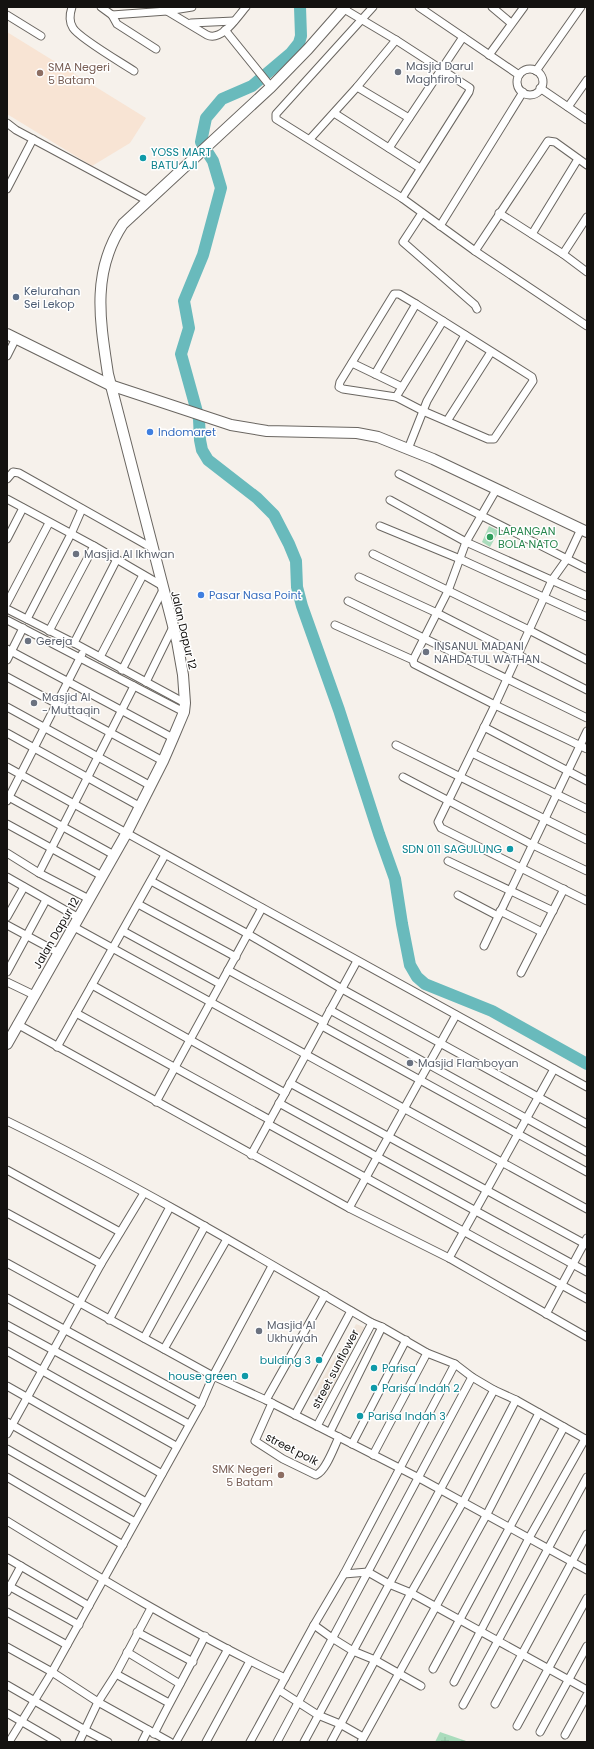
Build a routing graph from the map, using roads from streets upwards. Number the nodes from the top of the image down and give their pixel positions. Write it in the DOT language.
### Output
graph roads {
  1 [pos="72,7"];
  2 [pos="101,7"];
  3 [pos="192,7"];
  4 [pos="246,7"];
  5 [pos="373,7"];
  6 [pos="492,7"];
  7 [pos="524,7"];
  8 [pos="580,7"];
  9 [pos="345,8"];
  10 [pos="424,8"];
  11 [pos="158,9"];
  12 [pos="128,10"];
  13 [pos="167,11"];
  14 [pos="587,13"];
  15 [pos="112,15"];
  16 [pos="7,16"];
  17 [pos="362,20"];
  18 [pos="234,21"];
  19 [pos="512,23"];
  20 [pos="190,24"];
  21 [pos="225,30"];
  22 [pos="41,36"];
  23 [pos="463,37"];
  24 [pos="396,40"];
  25 [pos="156,50"];
  26 [pos="489,55"];
  27 [pos="442,68"];
  28 [pos="134,71"];
  29 [pos="536,71"];
  30 [pos="519,75"];
  31 [pos="587,80"];
  32 [pos="270,84"];
  33 [pos="357,87"];
  34 [pos="540,88"];
  35 [pos="523,92"];
  36 [pos="568,107"];
  37 [pos="334,113"];
  38 [pos="409,118"];
  39 [pos="587,120"];
  40 [pos="7,123"];
  41 [pos="33,139"];
  42 [pos="310,139"];
  43 [pos="389,148"];
  44 [pos="578,159"];
  45 [pos="587,166"];
  46 [pos="420,168"];
  47 [pos="7,189"];
  48 [pos="402,198"];
  49 [pos="148,201"];
  50 [pos="422,213"];
  51 [pos="499,213"];
  52 [pos="587,217"];
  53 [pos="440,226"];
  54 [pos="584,228"];
  55 [pos="532,234"];
  56 [pos="475,251"];
  57 [pos="563,254"];
  58 [pos="587,272"];
  59 [pos="416,304"];
  60 [pos="477,309"];
  61 [pos="443,321"];
  62 [pos="587,326"];
  63 [pos="12,336"];
  64 [pos="465,336"];
  65 [pos="491,352"];
  66 [pos="7,356"];
  67 [pos="352,363"];
  68 [pos="375,374"];
  69 [pos="110,385"];
  70 [pos="402,386"];
  71 [pos="396,397"];
  72 [pos="423,411"];
  73 [pos="447,421"];
  74 [pos="408,449"];
  75 [pos="400,474"];
  76 [pos="7,479"];
  77 [pos="496,490"];
  78 [pos="7,499"];
  79 [pos="390,500"];
  80 [pos="23,508"];
  81 [pos="82,509"];
  82 [pos="481,516"];
  83 [pos="49,523"];
  84 [pos="380,526"];
  85 [pos="584,531"];
  86 [pos="71,534"];
  87 [pos="7,539"];
  88 [pos="466,542"];
  89 [pos="94,546"];
  90 [pos="152,548"];
  91 [pos="373,554"];
  92 [pos="117,559"];
  93 [pos="460,559"];
  94 [pos="566,559"];
  95 [pos="587,569"];
  96 [pos="143,575"];
  97 [pos="359,577"];
  98 [pos="552,580"];
  99 [pos="162,587"];
  100 [pos="448,591"];
  101 [pos="587,596"];
  102 [pos="544,597"];
  103 [pos="348,601"];
  104 [pos="7,603"];
  105 [pos="7,609"];
  106 [pos="437,613"];
  107 [pos="587,617"];
  108 [pos="27,619"];
  109 [pos="7,620"];
  110 [pos="335,625"];
  111 [pos="173,627"];
  112 [pos="24,628"];
  113 [pos="529,630"];
  114 [pos="50,631"];
  115 [pos="424,637"];
  116 [pos="74,642"];
  117 [pos="85,649"];
  118 [pos="9,650"];
  119 [pos="518,655"];
  120 [pos="81,657"];
  121 [pos="100,657"];
  122 [pos="7,660"];
  123 [pos="413,660"];
  124 [pos="587,660"];
  125 [pos="122,670"];
  126 [pos="7,677"];
  127 [pos="507,679"];
  128 [pos="68,682"];
  129 [pos="146,682"];
  130 [pos="134,686"];
  131 [pos="587,690"];
  132 [pos="56,704"];
  133 [pos="495,705"];
  134 [pos="7,707"];
  135 [pos="184,708"];
  136 [pos="121,711"];
  137 [pos="587,718"];
  138 [pos="484,727"];
  139 [pos="44,728"];
  140 [pos="587,731"];
  141 [pos="7,733"];
  142 [pos="110,733"];
  143 [pos="173,738"];
  144 [pos="396,745"];
  145 [pos="579,745"];
  146 [pos="33,748"];
  147 [pos="587,749"];
  148 [pos="472,753"];
  149 [pos="98,757"];
  150 [pos="163,761"];
  151 [pos="7,767"];
  152 [pos="568,771"];
  153 [pos="20,775"];
  154 [pos="403,777"];
  155 [pos="460,777"];
  156 [pos="86,778"];
  157 [pos="587,780"];
  158 [pos="151,786"];
  159 [pos="557,794"];
  160 [pos="8,798"];
  161 [pos="448,802"];
  162 [pos="74,805"];
  163 [pos="139,806"];
  164 [pos="587,809"];
  165 [pos="545,818"];
  166 [pos="7,824"];
  167 [pos="62,828"];
  168 [pos="126,834"];
  169 [pos="587,840"];
  170 [pos="532,844"];
  171 [pos="52,849"];
  172 [pos="7,853"];
  173 [pos="114,855"];
  174 [pos="165,855"];
  175 [pos="448,861"];
  176 [pos="522,868"];
  177 [pos="587,871"];
  178 [pos="39,872"];
  179 [pos="102,876"];
  180 [pos="7,878"];
  181 [pos="151,881"];
  182 [pos="24,887"];
  183 [pos="564,889"];
  184 [pos="510,891"];
  185 [pos="458,895"];
  186 [pos="89,899"];
  187 [pos="46,900"];
  188 [pos="587,901"];
  189 [pos="138,904"];
  190 [pos="262,908"];
  191 [pos="553,911"];
  192 [pos="499,914"];
  193 [pos="7,917"];
  194 [pos="76,923"];
  195 [pos="7,925"];
  196 [pos="123,931"];
  197 [pos="542,932"];
  198 [pos="248,934"];
  199 [pos="26,935"];
  200 [pos="484,946"];
  201 [pos="113,949"];
  202 [pos="59,953"];
  203 [pos="236,957"];
  204 [pos="357,961"];
  205 [pos="228,970"];
  206 [pos="7,972"];
  207 [pos="521,973"];
  208 [pos="7,982"];
  209 [pos="220,984"];
  210 [pos="92,985"];
  211 [pos="342,989"];
  212 [pos="34,995"];
  213 [pos="211,1002"];
  214 [pos="330,1010"];
  215 [pos="76,1013"];
  216 [pos="456,1015"];
  217 [pos="17,1024"];
  218 [pos="323,1024"];
  219 [pos="191,1040"];
  220 [pos="440,1043"];
  221 [pos="7,1044"];
  222 [pos="57,1047"];
  223 [pos="306,1055"];
  224 [pos="429,1064"];
  225 [pos="175,1068"];
  226 [pos="554,1069"];
  227 [pos="420,1080"];
  228 [pos="290,1083"];
  229 [pos="587,1087"];
  230 [pos="285,1093"];
  231 [pos="538,1097"];
  232 [pos="156,1102"];
  233 [pos="279,1103"];
  234 [pos="404,1108"];
  235 [pos="527,1118"];
  236 [pos="7,1121"];
  237 [pos="269,1122"];
  238 [pos="587,1124"];
  239 [pos="518,1134"];
  240 [pos="388,1136"];
  241 [pos="587,1152"];
  242 [pos="251,1154"];
  243 [pos="378,1156"];
  244 [pos="502,1163"];
  245 [pos="7,1170"];
  246 [pos="587,1172"];
  247 [pos="366,1178"];
  248 [pos="487,1190"];
  249 [pos="144,1193"];
  250 [pos="170,1207"];
  251 [pos="349,1208"];
  252 [pos="587,1209"];
  253 [pos="476,1211"];
  254 [pos="7,1212"];
  255 [pos="205,1226"];
  256 [pos="120,1232"];
  257 [pos="465,1232"];
  258 [pos="227,1239"];
  259 [pos="586,1242"];
  260 [pos="449,1258"];
  261 [pos="7,1264"];
  262 [pos="101,1264"];
  263 [pos="573,1264"];
  264 [pos="272,1266"];
  265 [pos="587,1272"];
  266 [pos="561,1285"];
  267 [pos="325,1295"];
  268 [pos="7,1298"];
  269 [pos="587,1299"];
  270 [pos="80,1304"];
  271 [pos="351,1311"];
  272 [pos="546,1314"];
  273 [pos="109,1320"];
  274 [pos="372,1323"];
  275 [pos="7,1325"];
  276 [pos="382,1327"];
  277 [pos="65,1330"];
  278 [pos="587,1336"];
  279 [pos="144,1338"];
  280 [pos="406,1340"];
  281 [pos="164,1349"];
  282 [pos="7,1351"];
  283 [pos="53,1351"];
  284 [pos="427,1353"];
  285 [pos="455,1364"];
  286 [pos="43,1370"];
  287 [pos="213,1376"];
  288 [pos="472,1378"];
  289 [pos="7,1386"];
  290 [pos="494,1390"];
  291 [pos="28,1397"];
  292 [pos="516,1400"];
  293 [pos="269,1401"];
  294 [pos="201,1404"];
  295 [pos="539,1413"];
  296 [pos="294,1415"];
  297 [pos="9,1423"];
  298 [pos="189,1424"];
  299 [pos="317,1426"];
  300 [pos="564,1427"];
  301 [pos="330,1432"];
  302 [pos="7,1434"];
  303 [pos="339,1437"];
  304 [pos="586,1439"];
  305 [pos="352,1444"];
  306 [pos="176,1446"];
  307 [pos="7,1449"];
  308 [pos="373,1455"];
  309 [pos="399,1468"];
  310 [pos="162,1474"];
  311 [pos="7,1477"];
  312 [pos="587,1477"];
  313 [pos="420,1478"];
  314 [pos="441,1490"];
  315 [pos="146,1502"];
  316 [pos="463,1502"];
  317 [pos="487,1514"];
  318 [pos="7,1521"];
  319 [pos="135,1522"];
  320 [pos="510,1527"];
  321 [pos="587,1534"];
  322 [pos="529,1538"];
  323 [pos="123,1544"];
  324 [pos="549,1549"];
  325 [pos="7,1558"];
  326 [pos="572,1562"];
  327 [pos="21,1566"];
  328 [pos="587,1570"];
  329 [pos="368,1572"];
  330 [pos="344,1574"];
  331 [pos="103,1580"];
  332 [pos="389,1584"];
  333 [pos="8,1588"];
  334 [pos="411,1593"];
  335 [pos="587,1598"];
  336 [pos="89,1606"];
  337 [pos="435,1607"];
  338 [pos="151,1608"];
  339 [pos="7,1612"];
  340 [pos="459,1620"];
  341 [pos="79,1625"];
  342 [pos="314,1625"];
  343 [pos="137,1632"];
  344 [pos="481,1632"];
  345 [pos="205,1636"];
  346 [pos="332,1638"];
  347 [pos="499,1642"];
  348 [pos="67,1645"];
  349 [pos="587,1646"];
  350 [pos="7,1648"];
  351 [pos="228,1649"];
  352 [pos="353,1650"];
  353 [pos="127,1652"];
  354 [pos="522,1654"];
  355 [pos="375,1660"];
  356 [pos="250,1661"];
  357 [pos="193,1662"];
  358 [pos="433,1669"];
  359 [pos="548,1669"];
  360 [pos="52,1672"];
  361 [pos="116,1674"];
  362 [pos="399,1674"];
  363 [pos="285,1678"];
  364 [pos="568,1680"];
  365 [pos="454,1682"];
  366 [pos="180,1684"];
  367 [pos="7,1685"];
  368 [pos="421,1686"];
  369 [pos="279,1690"];
  370 [pos="587,1690"];
  371 [pos="587,1695"];
  372 [pos="35,1700"];
  373 [pos="98,1702"];
  374 [pos="169,1703"];
  375 [pos="298,1703"];
  376 [pos="495,1704"];
  377 [pos="463,1705"];
  378 [pos="7,1713"];
  379 [pos="318,1715"];
  380 [pos="21,1721"];
  381 [pos="340,1724"];
  382 [pos="517,1726"];
  383 [pos="85,1730"];
  384 [pos="151,1732"];
  385 [pos="540,1732"];
  386 [pos="565,1735"];
  387 [pos="362,1740"];
  388 [pos="9,1741"];
  389 [pos="57,1742"];
  390 [pos="79,1742"];
  391 [pos="108,1742"];
  392 [pos="142,1742"];
  393 [pos="170,1742"];
  394 [pos="176,1742"];
  395 [pos="206,1742"];
  396 [pos="250,1742"];
  397 [pos="277,1742"];
  398 [pos="304,1742"];
  399 [pos="331,1742"];
  1 -- 28 [label="street"];
  2 -- 15 [label="street"];
  3 -- 13 [label="street"];
  4 -- 18 [label="street"];
  5 -- 17 [label="street"];
  6 -- 19 [label="street"];
  7 -- 19 [label="street"];
  8 -- 14 [label="street"];
  8 -- 29 [label="street"];
  9 -- 17 [label="street"];
  9 -- 32 [label="street, Jalan Dapur 12"];
  10 -- 23 [label="street"];
  11 -- 12 [label="street"];
  11 -- 13 [label="street"];
  12 -- 15 [label="street"];
  13 -- 20 [label="street"];
  15 -- 25 [label="street"];
  16 -- 22 [label="street"];
  17 -- 24 [label="street"];
  17 -- 42 [label="street"];
  18 -- 20 [label="street"];
  18 -- 21 [label="street"];
  19 -- 26 [label="street"];
  20 -- 21 [label="street"];
  21 -- 32 [label="street"];
  23 -- 26 [label="street"];
  23 -- 27 [label="street"];
  24 -- 27 [label="street"];
  24 -- 33 [label="street"];
  26 -- 30 [label="street"];
  27 -- 38 [label="street"];
  27 -- 46 [label="street"];
  29 -- 30 [label="street"];
  29 -- 34 [label="street"];
  30 -- 35 [label="street"];
  31 -- 36 [label="street"];
  32 -- 49 [label="street, Jalan Dapur 12"];
  33 -- 37 [label="street"];
  33 -- 38 [label="street"];
  34 -- 35 [label="street"];
  34 -- 36 [label="street"];
  35 -- 53 [label="street"];
  36 -- 39 [label="street"];
  37 -- 42 [label="street"];
  37 -- 43 [label="street"];
  38 -- 43 [label="street"];
  40 -- 41 [label="street"];
  41 -- 47 [label="street"];
  41 -- 49 [label="street"];
  42 -- 48 [label="street"];
  43 -- 46 [label="street"];
  44 -- 45 [label="street"];
  44 -- 51 [label="street"];
  44 -- 55 [label="street"];
  46 -- 48 [label="street"];
  48 -- 50 [label="street"];
  49 -- 69 [label="street, Jalan Dapur 12"];
  50 -- 53 [label="street"];
  50 -- 60 [label="street"];
  51 -- 55 [label="street"];
  51 -- 56 [label="street"];
  52 -- 54 [label="street"];
  53 -- 56 [label="street"];
  54 -- 57 [label="street"];
  55 -- 57 [label="street"];
  56 -- 62 [label="street"];
  57 -- 58 [label="street"];
  59 -- 61 [label="street"];
  59 -- 67 [label="street"];
  59 -- 68 [label="street"];
  61 -- 64 [label="street"];
  61 -- 70 [label="street"];
  63 -- 66 [label="street"];
  63 -- 69 [label="street"];
  64 -- 65 [label="street"];
  64 -- 72 [label="street"];
  65 -- 73 [label="street"];
  65 -- 73 [label="street"];
  67 -- 68 [label="street"];
  67 -- 71 [label="street"];
  68 -- 70 [label="street"];
  69 -- 74 [label="street"];
  69 -- 90 [label="street, Jalan Dapur 12"];
  70 -- 71 [label="street"];
  71 -- 72 [label="street"];
  72 -- 73 [label="street"];
  72 -- 74 [label="street"];
  74 -- 77 [label="street"];
  75 -- 82 [label="street"];
  76 -- 81 [label="street"];
  77 -- 82 [label="street"];
  77 -- 85 [label="street"];
  78 -- 80 [label="street"];
  79 -- 88 [label="street"];
  80 -- 83 [label="street"];
  80 -- 87 [label="street"];
  81 -- 86 [label="street"];
  81 -- 90 [label="street"];
  82 -- 88 [label="street"];
  82 -- 94 [label="street"];
  83 -- 86 [label="street"];
  83 -- 104 [label="street"];
  84 -- 93 [label="street"];
  85 -- 94 [label="street"];
  86 -- 89 [label="street"];
  86 -- 108 [label="street"];
  88 -- 93 [label="street"];
  88 -- 98 [label="street"];
  89 -- 92 [label="street"];
  89 -- 114 [label="street"];
  90 -- 99 [label="street, Jalan Dapur 12"];
  91 -- 100 [label="street"];
  92 -- 96 [label="street"];
  92 -- 116 [label="street"];
  93 -- 100 [label="street"];
  93 -- 102 [label="street"];
  94 -- 95 [label="street"];
  94 -- 98 [label="street"];
  96 -- 99 [label="street"];
  96 -- 121 [label="street"];
  97 -- 106 [label="street"];
  98 -- 101 [label="street"];
  98 -- 102 [label="street"];
  99 -- 111 [label="street, Jalan Dapur 12"];
  99 -- 125 [label="street"];
  100 -- 106 [label="street"];
  100 -- 113 [label="street"];
  102 -- 107 [label="street"];
  102 -- 113 [label="street"];
  103 -- 115 [label="street"];
  105 -- 108 [label="street"];
  106 -- 115 [label="street"];
  106 -- 119 [label="street"];
  108 -- 114 [label="street"];
  109 -- 112 [label="street"];
  110 -- 123 [label="street"];
  111 -- 129 [label="street"];
  111 -- 135 [label="street, Jalan Dapur 12"];
  112 -- 118 [label="street"];
  112 -- 120 [label="street"];
  113 -- 119 [label="street"];
  113 -- 124 [label="street"];
  114 -- 116 [label="street"];
  115 -- 123 [label="street"];
  115 -- 127 [label="street"];
  116 -- 117 [label="street"];
  117 -- 120 [label="street"];
  117 -- 121 [label="street"];
  118 -- 122 [label="street"];
  118 -- 128 [label="street"];
  119 -- 127 [label="street"];
  119 -- 131 [label="street"];
  120 -- 128 [label="street"];
  120 -- 130 [label="street"];
  121 -- 125 [label="street"];
  123 -- 133 [label="street"];
  125 -- 129 [label="street"];
  126 -- 132 [label="street"];
  127 -- 133 [label="street"];
  127 -- 137 [label="street"];
  128 -- 132 [label="street"];
  128 -- 136 [label="street"];
  129 -- 135 [label="street"];
  130 -- 135 [label="street"];
  130 -- 136 [label="street"];
  132 -- 139 [label="street"];
  132 -- 142 [label="street"];
  133 -- 138 [label="street"];
  133 -- 145 [label="street"];
  134 -- 139 [label="street"];
  135 -- 143 [label="street, Jalan Dapur 12"];
  136 -- 142 [label="street"];
  136 -- 143 [label="street"];
  138 -- 148 [label="street"];
  138 -- 152 [label="street"];
  139 -- 146 [label="street"];
  139 -- 149 [label="street"];
  140 -- 145 [label="street"];
  141 -- 146 [label="street"];
  142 -- 149 [label="street"];
  142 -- 150 [label="street"];
  143 -- 150 [label="street, Jalan Dapur 12"];
  144 -- 155 [label="street"];
  145 -- 147 [label="street"];
  145 -- 152 [label="street"];
  146 -- 153 [label="street"];
  146 -- 156 [label="street"];
  148 -- 155 [label="street"];
  148 -- 159 [label="street"];
  149 -- 156 [label="street"];
  149 -- 158 [label="street"];
  150 -- 158 [label="street, Jalan Dapur 12"];
  151 -- 153 [label="street"];
  152 -- 157 [label="street"];
  152 -- 159 [label="street"];
  153 -- 160 [label="street"];
  153 -- 162 [label="street"];
  154 -- 161 [label="street"];
  155 -- 161 [label="street"];
  155 -- 165 [label="street"];
  156 -- 162 [label="street"];
  156 -- 163 [label="street"];
  158 -- 163 [label="street, Jalan Dapur 12"];
  159 -- 164 [label="street"];
  159 -- 165 [label="street"];
  160 -- 167 [label="street"];
  161 -- 170 [label="street"];
  161 -- 176 [label="street"];
  162 -- 167 [label="street"];
  162 -- 168 [label="street"];
  163 -- 168 [label="street, Jalan Dapur 12"];
  165 -- 169 [label="street"];
  165 -- 170 [label="street"];
  166 -- 171 [label="street"];
  167 -- 171 [label="street"];
  167 -- 173 [label="street"];
  168 -- 173 [label="street, Jalan Dapur 12"];
  168 -- 174 [label="street"];
  170 -- 176 [label="street"];
  170 -- 177 [label="street"];
  171 -- 178 [label="street"];
  171 -- 179 [label="street"];
  172 -- 178 [label="street"];
  173 -- 179 [label="street, Jalan Dapur 12"];
  174 -- 181 [label="street"];
  174 -- 190 [label="street"];
  175 -- 184 [label="street"];
  176 -- 183 [label="street"];
  176 -- 184 [label="street"];
  178 -- 186 [label="street"];
  179 -- 186 [label="street, Jalan Dapur 12"];
  180 -- 182 [label="street"];
  181 -- 189 [label="street"];
  181 -- 198 [label="street"];
  182 -- 187 [label="street"];
  182 -- 193 [label="street"];
  183 -- 188 [label="street"];
  183 -- 191 [label="street"];
  184 -- 191 [label="street"];
  184 -- 192 [label="street"];
  185 -- 192 [label="street"];
  186 -- 194 [label="street, Jalan Dapur 12"];
  187 -- 194 [label="street"];
  187 -- 199 [label="street"];
  189 -- 196 [label="street"];
  189 -- 203 [label="street"];
  190 -- 198 [label="street"];
  190 -- 204 [label="street"];
  191 -- 197 [label="street"];
  192 -- 197 [label="street"];
  192 -- 200 [label="street"];
  194 -- 201 [label="street"];
  194 -- 202 [label="street, Jalan Dapur 12"];
  195 -- 199 [label="street"];
  196 -- 201 [label="street"];
  196 -- 209 [label="street"];
  197 -- 207 [label="street"];
  198 -- 203 [label="street"];
  198 -- 211 [label="street"];
  199 -- 202 [label="street"];
  199 -- 206 [label="street"];
  201 -- 210 [label="street"];
  201 -- 213 [label="street"];
  202 -- 212 [label="street, Jalan Dapur 12"];
  203 -- 205 [label="street"];
  204 -- 211 [label="street"];
  204 -- 216 [label="street"];
  205 -- 209 [label="street"];
  205 -- 218 [label="street"];
  208 -- 212 [label="street"];
  209 -- 213 [label="street"];
  210 -- 215 [label="street"];
  210 -- 219 [label="street"];
  211 -- 214 [label="street"];
  211 -- 220 [label="street"];
  212 -- 217 [label="street, Jalan Dapur 12"];
  213 -- 219 [label="street"];
  213 -- 223 [label="street"];
  214 -- 218 [label="street"];
  214 -- 224 [label="street"];
  215 -- 222 [label="street"];
  215 -- 225 [label="street"];
  216 -- 220 [label="street"];
  216 -- 226 [label="street"];
  217 -- 221 [label="street, Jalan Dapur 12"];
  217 -- 222 [label="street"];
  218 -- 223 [label="street"];
  218 -- 227 [label="street"];
  219 -- 225 [label="street"];
  219 -- 230 [label="street"];
  220 -- 224 [label="street"];
  220 -- 231 [label="street"];
  222 -- 232 [label="street"];
  223 -- 228 [label="street"];
  223 -- 234 [label="street"];
  224 -- 227 [label="street"];
  224 -- 235 [label="street"];
  225 -- 232 [label="street"];
  225 -- 237 [label="street"];
  226 -- 229 [label="street"];
  226 -- 231 [label="street"];
  227 -- 234 [label="street"];
  227 -- 239 [label="street"];
  228 -- 230 [label="street"];
  228 -- 240 [label="street"];
  230 -- 233 [label="street"];
  231 -- 235 [label="street"];
  231 -- 238 [label="street"];
  232 -- 242 [label="street"];
  233 -- 237 [label="street"];
  233 -- 243 [label="street"];
  234 -- 240 [label="street"];
  234 -- 244 [label="street"];
  235 -- 239 [label="street"];
  235 -- 241 [label="street"];
  236 -- 249 [label="street"];
  237 -- 242 [label="street"];
  237 -- 247 [label="street"];
  239 -- 244 [label="street"];
  239 -- 246 [label="street"];
  240 -- 243 [label="street"];
  240 -- 248 [label="street"];
  242 -- 251 [label="street"];
  243 -- 247 [label="street"];
  243 -- 253 [label="street"];
  244 -- 248 [label="street"];
  244 -- 252 [label="street"];
  245 -- 256 [label="street"];
  247 -- 251 [label="street"];
  247 -- 257 [label="street"];
  248 -- 253 [label="street"];
  248 -- 259 [label="street"];
  249 -- 250 [label="street"];
  249 -- 256 [label="street"];
  250 -- 255 [label="street"];
  250 -- 273 [label="street"];
  251 -- 260 [label="street"];
  253 -- 257 [label="street"];
  253 -- 263 [label="street"];
  254 -- 262 [label="street"];
  255 -- 258 [label="street"];
  255 -- 279 [label="street"];
  256 -- 262 [label="street"];
  257 -- 260 [label="street"];
  257 -- 266 [label="street"];
  258 -- 264 [label="street"];
  258 -- 281 [label="street"];
  259 -- 263 [label="street"];
  260 -- 272 [label="street"];
  261 -- 270 [label="street"];
  262 -- 270 [label="street"];
  263 -- 265 [label="street"];
  263 -- 266 [label="street"];
  264 -- 267 [label="street"];
  264 -- 287 [label="street"];
  266 -- 269 [label="street"];
  266 -- 272 [label="street"];
  267 -- 271 [label="street"];
  267 -- 293 [label="street"];
  268 -- 277 [label="street"];
  270 -- 273 [label="street"];
  270 -- 277 [label="street"];
  271 -- 274 [label="street"];
  271 -- 296 [label="street"];
  272 -- 278 [label="street"];
  273 -- 279 [label="street"];
  274 -- 276 [label="street"];
  274 -- 299 [label="street, street sunflower"];
  275 -- 283 [label="street"];
  276 -- 280 [label="street"];
  276 -- 301 [label="street"];
  277 -- 283 [label="street"];
  277 -- 294 [label="street"];
  279 -- 281 [label="street"];
  280 -- 284 [label="street"];
  280 -- 305 [label="street"];
  281 -- 287 [label="street"];
  282 -- 286 [label="street"];
  283 -- 286 [label="street"];
  283 -- 298 [label="street"];
  284 -- 285 [label="street"];
  284 -- 308 [label="street"];
  285 -- 288 [label="street"];
  285 -- 309 [label="street"];
  286 -- 291 [label="street"];
  286 -- 306 [label="street"];
  287 -- 293 [label="street"];
  287 -- 294 [label="street"];
  288 -- 290 [label="street"];
  288 -- 313 [label="street"];
  289 -- 291 [label="street"];
  290 -- 292 [label="street"];
  290 -- 314 [label="street"];
  291 -- 297 [label="street"];
  291 -- 310 [label="street"];
  292 -- 295 [label="street"];
  292 -- 316 [label="street"];
  293 -- 296 [label="street"];
  293 -- 303 [label="street, street polk"];
  294 -- 298 [label="street"];
  295 -- 300 [label="street"];
  295 -- 317 [label="street"];
  296 -- 299 [label="street"];
  297 -- 302 [label="street"];
  297 -- 315 [label="street"];
  298 -- 306 [label="street"];
  299 -- 301 [label="street"];
  300 -- 304 [label="street"];
  300 -- 320 [label="street"];
  301 -- 303 [label="street"];
  303 -- 305 [label="street"];
  304 -- 322 [label="street"];
  305 -- 308 [label="street"];
  306 -- 310 [label="street"];
  307 -- 319 [label="street"];
  308 -- 309 [label="street"];
  309 -- 313 [label="street"];
  309 -- 330 [label="street"];
  310 -- 315 [label="street"];
  311 -- 323 [label="street"];
  312 -- 324 [label="street"];
  313 -- 314 [label="street"];
  313 -- 329 [label="street"];
  314 -- 316 [label="street"];
  314 -- 332 [label="street"];
  315 -- 319 [label="street"];
  316 -- 317 [label="street"];
  316 -- 334 [label="street"];
  317 -- 320 [label="street"];
  317 -- 337 [label="street"];
  318 -- 331 [label="street"];
  319 -- 323 [label="street"];
  320 -- 322 [label="street"];
  320 -- 340 [label="street"];
  321 -- 326 [label="street"];
  322 -- 324 [label="street"];
  322 -- 344 [label="street"];
  323 -- 331 [label="street"];
  324 -- 326 [label="street"];
  324 -- 347 [label="street"];
  325 -- 327 [label="street"];
  326 -- 328 [label="street"];
  326 -- 354 [label="street"];
  327 -- 333 [label="street"];
  327 -- 336 [label="street"];
  329 -- 330 [label="street"];
  329 -- 332 [label="street"];
  329 -- 346 [label="street"];
  330 -- 342 [label="street"];
  331 -- 336 [label="street"];
  331 -- 338 [label="street"];
  332 -- 334 [label="street"];
  332 -- 352 [label="street"];
  333 -- 341 [label="street"];
  334 -- 337 [label="street"];
  334 -- 355 [label="street"];
  335 -- 359 [label="street"];
  336 -- 341 [label="street"];
  337 -- 340 [label="street"];
  337 -- 362 [label="street"];
  338 -- 343 [label="street"];
  338 -- 345 [label="street"];
  339 -- 348 [label="street"];
  340 -- 344 [label="street"];
  340 -- 358 [label="street"];
  341 -- 348 [label="street"];
  342 -- 346 [label="street"];
  342 -- 363 [label="street"];
  343 -- 353 [label="street"];
  343 -- 357 [label="street"];
  344 -- 347 [label="street"];
  344 -- 365 [label="street"];
  345 -- 351 [label="street"];
  345 -- 357 [label="street"];
  346 -- 352 [label="street"];
  346 -- 375 [label="street"];
  347 -- 354 [label="street"];
  347 -- 377 [label="street"];
  348 -- 360 [label="street"];
  349 -- 364 [label="street"];
  350 -- 360 [label="street"];
  351 -- 356 [label="street"];
  351 -- 394 [label="street"];
  352 -- 355 [label="street"];
  352 -- 379 [label="street"];
  353 -- 361 [label="street"];
  353 -- 366 [label="street"];
  354 -- 359 [label="street"];
  354 -- 376 [label="street"];
  355 -- 362 [label="street"];
  355 -- 381 [label="street"];
  356 -- 363 [label="street"];
  356 -- 395 [label="street"];
  357 -- 366 [label="street"];
  359 -- 364 [label="street"];
  359 -- 382 [label="street"];
  360 -- 372 [label="street"];
  360 -- 373 [label="street"];
  361 -- 373 [label="street"];
  361 -- 374 [label="street"];
  362 -- 368 [label="street"];
  362 -- 387 [label="street"];
  363 -- 369 [label="street"];
  364 -- 370 [label="street"];
  364 -- 385 [label="street"];
  366 -- 374 [label="street"];
  367 -- 372 [label="street"];
  369 -- 375 [label="street"];
  369 -- 396 [label="street"];
  371 -- 386 [label="street"];
  372 -- 380 [label="street"];
  372 -- 383 [label="street"];
  373 -- 383 [label="street"];
  373 -- 384 [label="street"];
  374 -- 384 [label="street"];
  375 -- 379 [label="street"];
  375 -- 397 [label="street"];
  378 -- 380 [label="street"];
  379 -- 381 [label="street"];
  379 -- 398 [label="street"];
  380 -- 388 [label="street"];
  380 -- 389 [label="street"];
  381 -- 387 [label="street"];
  381 -- 399 [label="street"];
  383 -- 390 [label="street"];
  383 -- 391 [label="street"];
  384 -- 392 [label="street"];
  384 -- 393 [label="street"];
}
